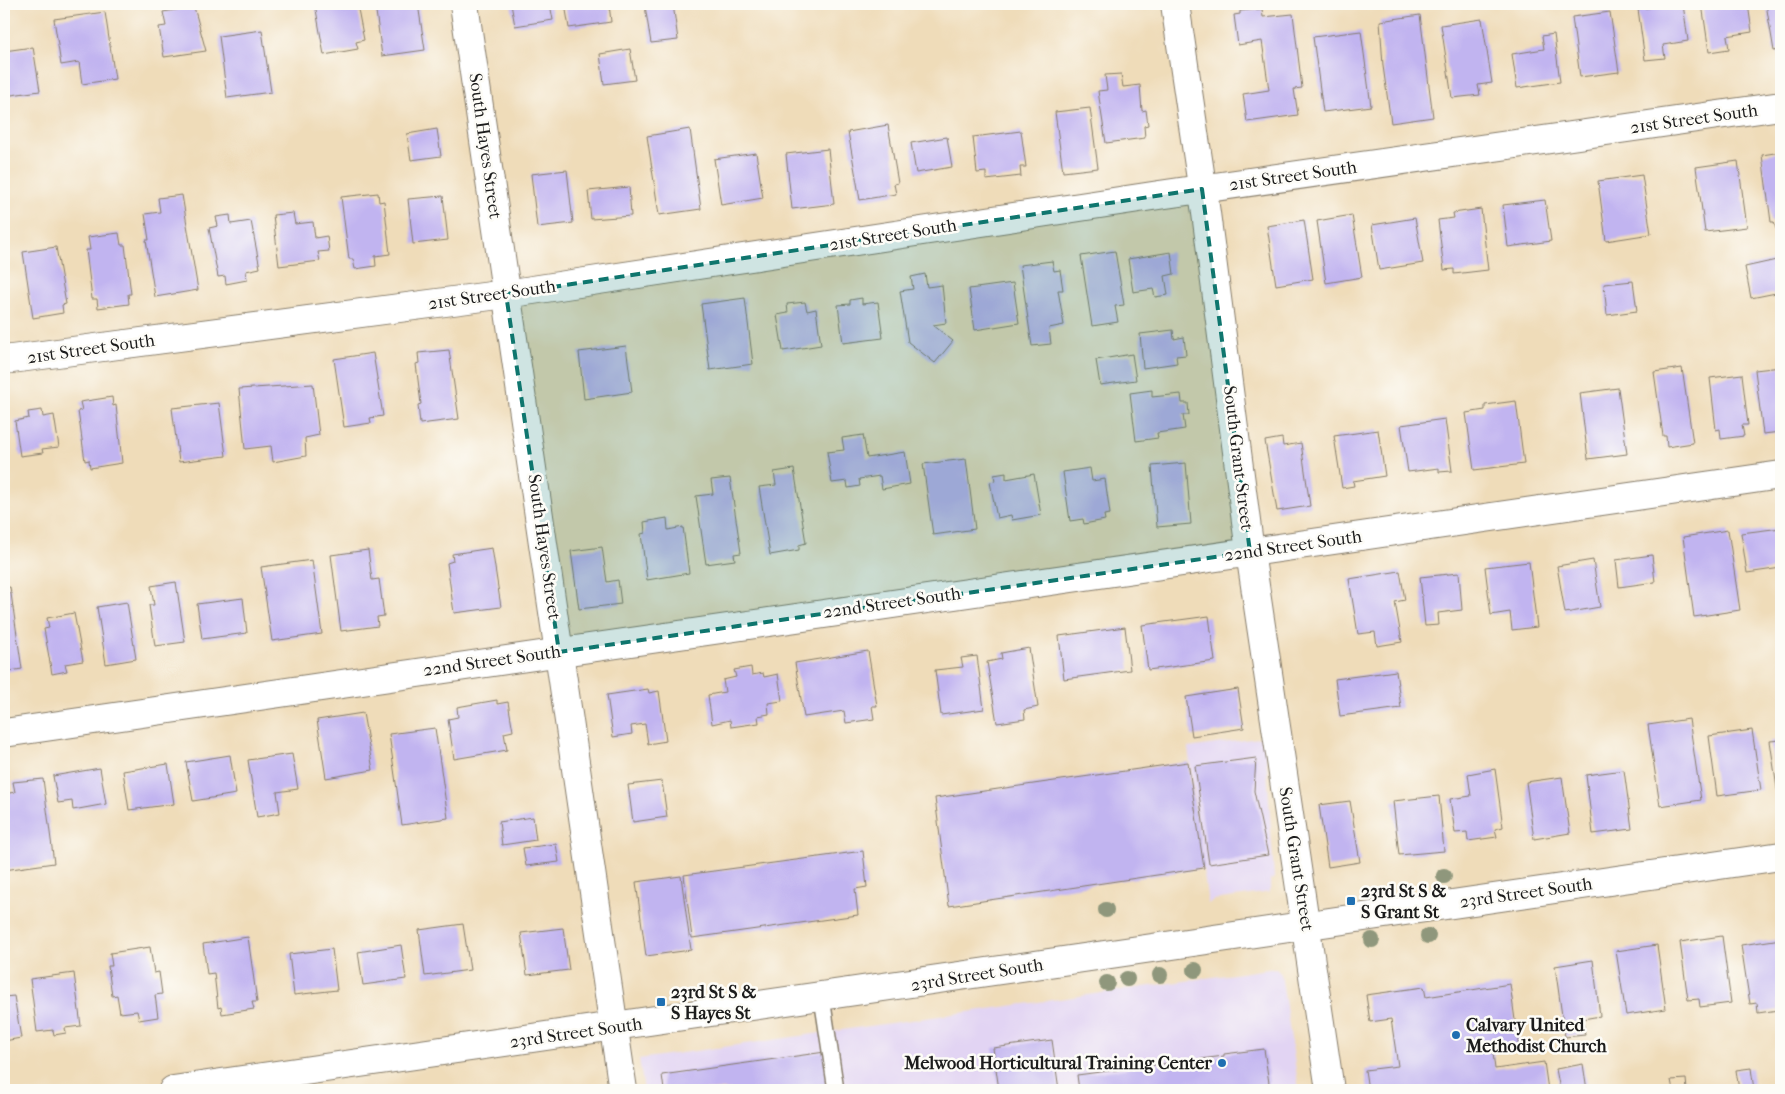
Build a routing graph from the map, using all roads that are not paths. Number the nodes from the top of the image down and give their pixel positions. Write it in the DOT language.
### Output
graph roads {
  1 [pos="464,4"];
  2 [pos="1175,4"];
  3 [pos="1781,106"];
  4 [pos="1202,189"];
  5 [pos="506,294"];
  6 [pos="4,360"];
  7 [pos="1781,476"];
  8 [pos="1250,552"];
  9 [pos="559,652"];
  10 [pos="4,733"];
  11 [pos="1781,856"];
  12 [pos="1306,924"];
  13 [pos="822,998"];
  14 [pos="614,1027"];
  15 [pos="173,1090"];
  16 [pos="623,1090"];
  17 [pos="836,1090"];
  18 [pos="1330,1090"];
  1 -- 5 [label="street, South Hayes Street"];
  2 -- 4 [label="street, South Grant Street"];
  3 -- 4 [label="street, 21st Street South"];
  4 -- 5 [label="street, 21st Street South"];
  4 -- 8 [label="street, South Grant Street"];
  5 -- 6 [label="street, 21st Street South"];
  5 -- 9 [label="street, South Hayes Street"];
  7 -- 8 [label="street, 22nd Street South"];
  8 -- 9 [label="street, 22nd Street South"];
  8 -- 12 [label="street, South Grant Street"];
  9 -- 10 [label="street, 22nd Street South"];
  9 -- 14 [label="street, South Hayes Street"];
  11 -- 12 [label="street, 23rd Street South"];
  12 -- 13 [label="street, 23rd Street South"];
  12 -- 18 [label="street, South Grant Street"];
  13 -- 14 [label="street, 23rd Street South"];
  13 -- 17 [label="lane"];
  14 -- 15 [label="street, 23rd Street South"];
  14 -- 16 [label="street, South Hayes Street"];
}
